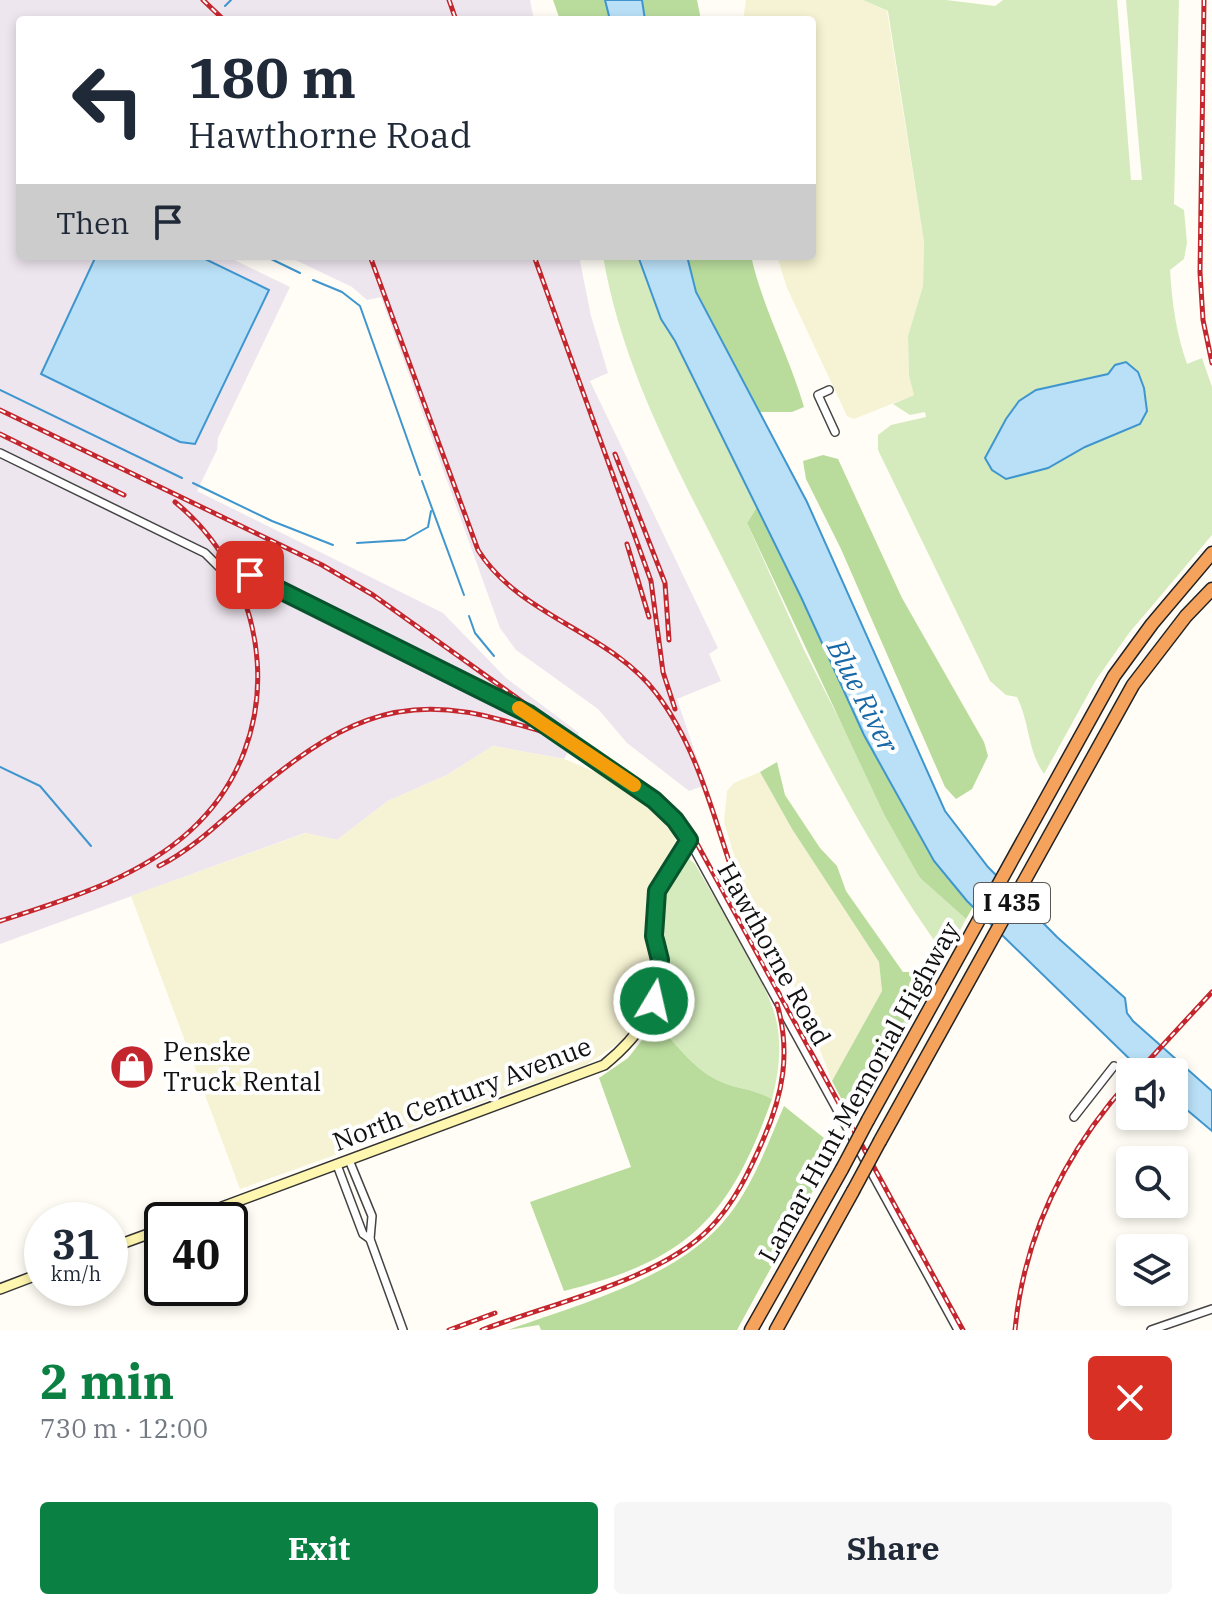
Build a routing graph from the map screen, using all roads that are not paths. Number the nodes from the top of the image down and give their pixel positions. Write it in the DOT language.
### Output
graph roads {
  1 [pos="829,390"];
  2 [pos="835,432"];
  3 [pos="0,453"];
  4 [pos="1212,553"];
  5 [pos="1212,589"];
  6 [pos="689,840"];
  7 [pos="1114,1066"];
  8 [pos="1074,1117"];
  9 [pos="349,1160"];
  10 [pos="337,1165"];
  11 [pos="236,1202"];
  12 [pos="370,1239"];
  13 [pos="24,1280"];
  14 [pos="0,1289"];
  15 [pos="1212,1309"];
  16 [pos="403,1330"];
  17 [pos="751,1330"];
  18 [pos="776,1330"];
  19 [pos="958,1330"];
  20 [pos="1151,1330"];
  1 -- 2 [label="street"];
  3 -- 6 [label="street, Hawthorne Road"];
  4 -- 17 [label="highway, Lamar Hunt Memorial Highway / I 435, bridge"];
  5 -- 18 [label="highway, Lamar Hunt Memorial Highway / I 435, bridge"];
  6 -- 9 [label="street, North Century Avenue"];
  6 -- 19 [label="street, Hawthorne Road"];
  7 -- 8 [label="street"];
  9 -- 10 [label="street, North Century Avenue"];
  9 -- 12 [label="street"];
  10 -- 11 [label="street, North Century Avenue"];
  10 -- 12 [label="street"];
  12 -- 16 [label="street"];
  13 -- 14 [label="street"];
  15 -- 20 [label="street"];
}
